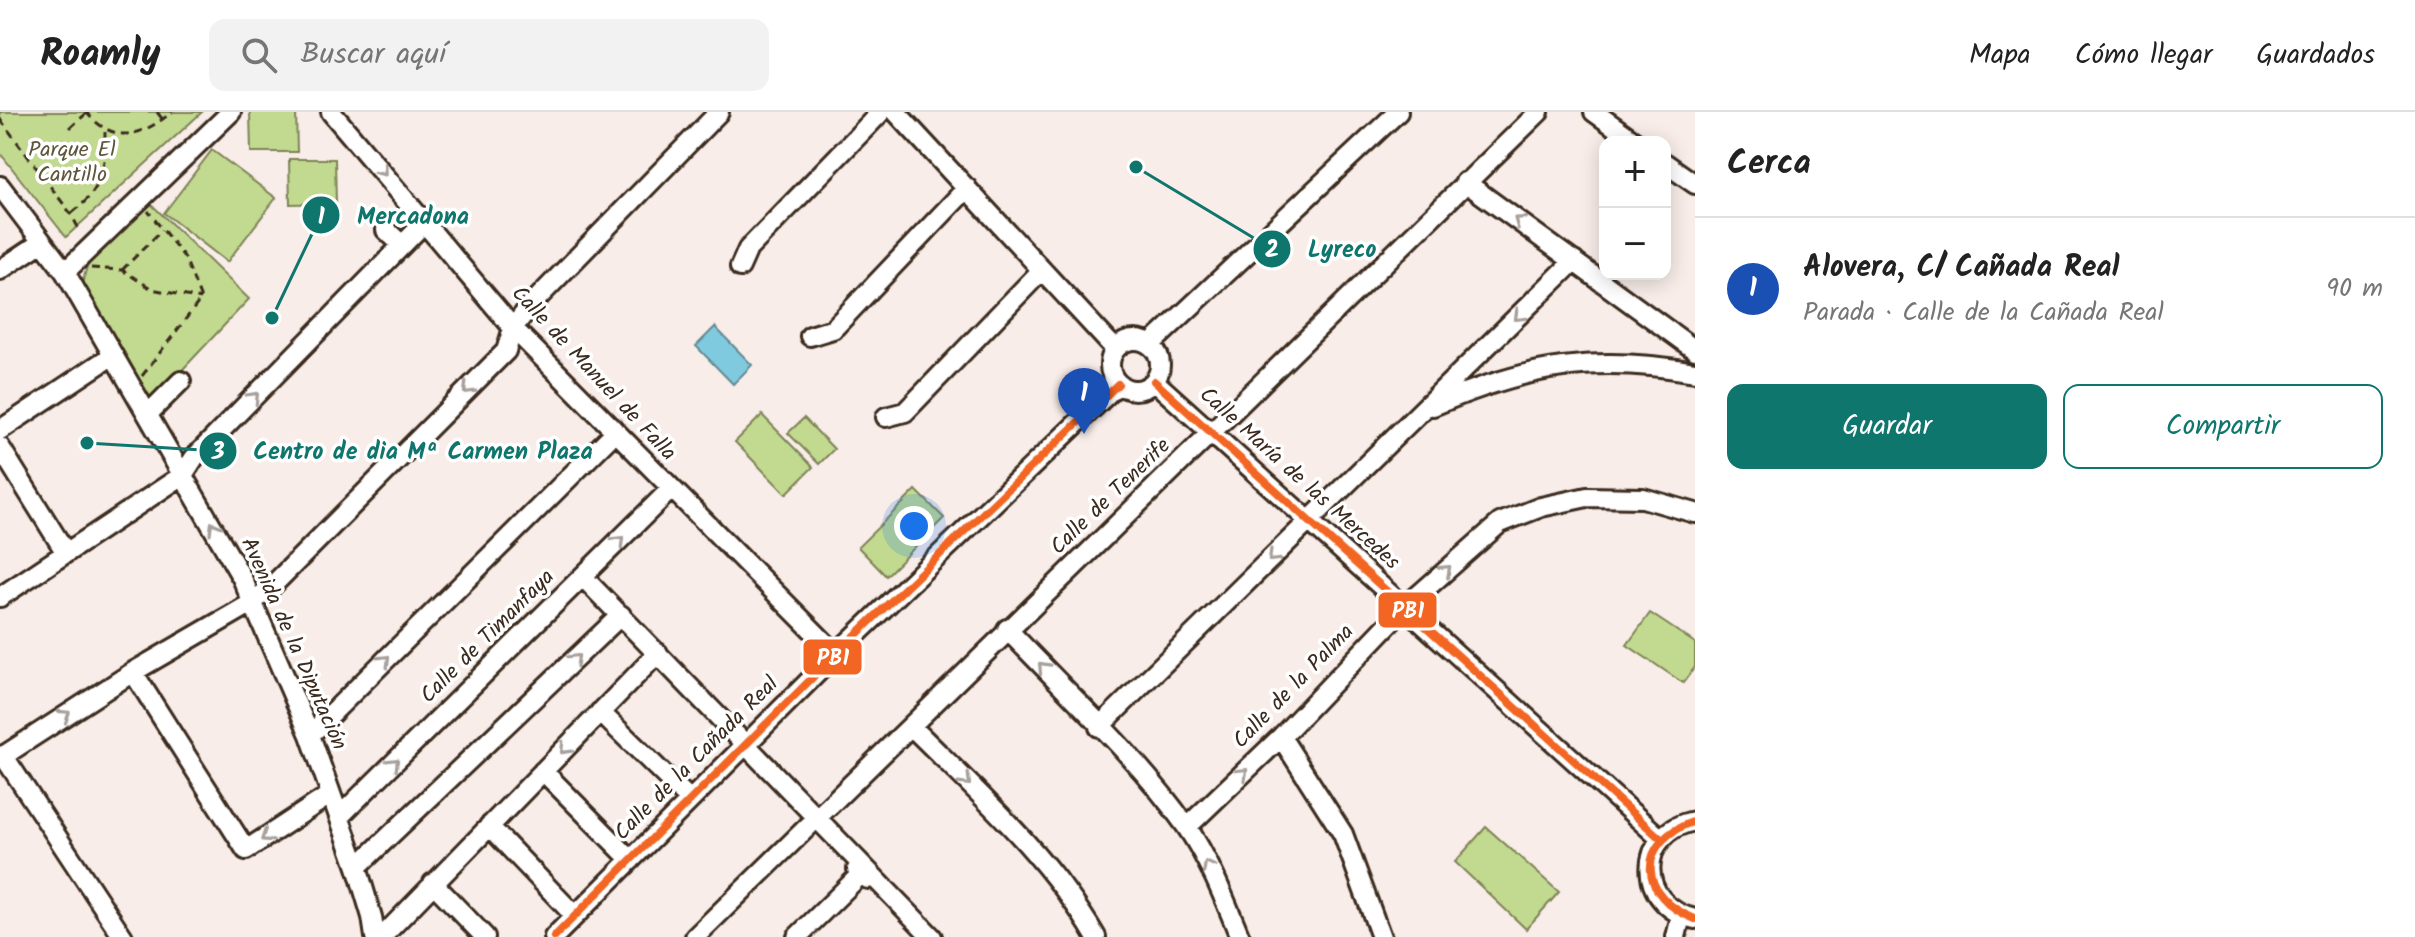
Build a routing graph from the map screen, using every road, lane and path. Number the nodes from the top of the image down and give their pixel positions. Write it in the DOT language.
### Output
graph roads {
  1 [pos="87,112"];
  2 [pos="157,112"];
  3 [pos="172,112"];
  4 [pos="231,112"];
  5 [pos="331,112"];
  6 [pos="719,112"];
  7 [pos="881,112"];
  8 [pos="896,112"];
  9 [pos="1398,112"];
  10 [pos="1539,112"];
  11 [pos="1594,112"];
  12 [pos="0,119"];
  13 [pos="163,120"];
  14 [pos="70,128"];
  15 [pos="105,129"];
  16 [pos="1628,136"];
  17 [pos="1671,167"];
  18 [pos="1465,182"];
  19 [pos="1695,184"];
  20 [pos="0,186"];
  21 [pos="967,188"];
  22 [pos="138,199"];
  23 [pos="71,214"];
  24 [pos="425,222"];
  25 [pos="163,230"];
  26 [pos="386,230"];
  27 [pos="42,242"];
  28 [pos="402,245"];
  29 [pos="88,246"];
  30 [pos="1574,261"];
  31 [pos="740,267"];
  32 [pos="0,270"];
  33 [pos="67,270"];
  34 [pos="122,270"];
  35 [pos="1042,270"];
  36 [pos="201,299"];
  37 [pos="513,328"];
  38 [pos="810,336"];
  39 [pos="1151,344"];
  40 [pos="1115,349"];
  41 [pos="1695,350"];
  42 [pos="113,355"];
  43 [pos="1695,372"];
  44 [pos="181,381"];
  45 [pos="1154,381"];
  46 [pos="1118,384"];
  47 [pos="132,388"];
  48 [pos="1422,411"];
  49 [pos="148,414"];
  50 [pos="886,417"];
  51 [pos="0,430"];
  52 [pos="614,433"];
  53 [pos="1213,433"];
  54 [pos="0,447"];
  55 [pos="183,475"];
  56 [pos="670,490"];
  57 [pos="1695,513"];
  58 [pos="1310,521"];
  59 [pos="66,553"];
  60 [pos="583,577"];
  61 [pos="0,597"];
  62 [pos="252,603"];
  63 [pos="1405,607"];
  64 [pos="621,615"];
  65 [pos="1007,629"];
  66 [pos="658,653"];
  67 [pos="836,654"];
  68 [pos="133,672"];
  69 [pos="600,712"];
  70 [pos="911,726"];
  71 [pos="1099,727"];
  72 [pos="310,735"];
  73 [pos="1281,737"];
  74 [pos="747,742"];
  75 [pos="2,756"];
  76 [pos="543,771"];
  77 [pos="331,794"];
  78 [pos="690,800"];
  79 [pos="817,815"];
  80 [pos="339,817"];
  81 [pos="1695,821"];
  82 [pos="489,826"];
  83 [pos="1187,827"];
  84 [pos="1661,839"];
  85 [pos="631,860"];
  86 [pos="357,867"];
  87 [pos="863,870"];
  88 [pos="433,883"];
  89 [pos="575,916"];
  90 [pos="1688,917"];
  91 [pos="123,937"];
  92 [pos="375,937"];
  93 [pos="382,937"];
  94 [pos="485,937"];
  95 [pos="554,937"];
  96 [pos="695,937"];
  97 [pos="797,937"];
  98 [pos="932,937"];
  99 [pos="1096,937"];
  100 [pos="1240,937"];
  101 [pos="1381,937"];
  102 [pos="1676,937"];
  1 -- 14 [label="path"];
  1 -- 15 [label="path"];
  2 -- 13 [label="path"];
  3 -- 13 [label="path"];
  4 -- 22 [label="street"];
  5 -- 24 [label="street, Calle de Manuel de Falla, one-way"];
  6 -- 37 [label="street"];
  7 -- 31 [label="street"];
  8 -- 21 [label="street"];
  9 -- 39 [label="street"];
  10 -- 18 [label="street, Calle de Tenerife"];
  11 -- 16 [label="street"];
  12 -- 23 [label="path"];
  13 -- 15 [label="path"];
  15 -- 23 [label="path"];
  17 -- 19 [label="street"];
  30 -- 18 [label="street, one-way"];
  18 -- 53 [label="street, Calle de Tenerife"];
  20 -- 27 [label="street, Avenida de la Diputación"];
  21 -- 35 [label="street"];
  21 -- 38 [label="street"];
  22 -- 25 [label="path"];
  22 -- 29 [label="street"];
  23 -- 29 [label="path"];
  24 -- 28 [label="street"];
  24 -- 37 [label="street, Calle de Manuel de Falla"];
  25 -- 34 [label="path"];
  25 -- 36 [label="path"];
  26 -- 28 [label="street"];
  27 -- 32 [label="street"];
  27 -- 33 [label="street, Avenida de la Diputación"];
  55 -- 28 [label="street, one-way"];
  29 -- 33 [label="street"];
  30 -- 41 [label="street"];
  30 -- 48 [label="street, one-way"];
  33 -- 34 [label="path"];
  33 -- 42 [label="street, Avenida de la Diputación"];
  34 -- 36 [label="path"];
  35 -- 40 [label="street"];
  35 -- 50 [label="street"];
  36 -- 47 [label="path"];
  37 -- 52 [label="street, Calle de Manuel de Falla"];
  37 -- 62 [label="street, one-way"];
  39 -- 40 [label="street"];
  39 -- 45 [label="street"];
  40 -- 46 [label="street"];
  42 -- 47 [label="street, Avenida de la Diputación"];
  42 -- 51 [label="street"];
  43 -- 48 [label="street"];
  44 -- 49 [label="street"];
  45 -- 46 [label="street"];
  45 -- 53 [label="street, Calle María de las Mercedes"];
  46 -- 67 [label="street, Calle de la Cañada Real"];
  47 -- 49 [label="street, Avenida de la Diputación"];
  48 -- 58 [label="street"];
  49 -- 55 [label="street, Avenida de la Diputación"];
  52 -- 56 [label="street, Calle de Manuel de Falla"];
  72 -- 52 [label="street, one-way"];
  53 -- 58 [label="street, Calle María de las Mercedes"];
  53 -- 65 [label="street, Calle de Tenerife"];
  54 -- 59 [label="street"];
  55 -- 59 [label="street"];
  62 -- 55 [label="street, Avenida de la Diputación, one-way"];
  60 -- 56 [label="street, Calle de Timanfaya, one-way"];
  56 -- 67 [label="street, Calle de Manuel de Falla"];
  63 -- 57 [label="street, Calle de la Palma, one-way"];
  58 -- 63 [label="street, Calle María de las Mercedes"];
  58 -- 71 [label="street, one-way"];
  59 -- 61 [label="street"];
  60 -- 64 [label="street"];
  80 -- 60 [label="street, Calle de Timanfaya, one-way"];
  62 -- 68 [label="street"];
  62 -- 72 [label="street, Avenida de la Diputación"];
  63 -- 73 [label="street, Calle de la Palma"];
  63 -- 84 [label="street, Calle María de las Mercedes"];
  64 -- 66 [label="street"];
  86 -- 64 [label="street, one-way"];
  65 -- 70 [label="street, Calle de Tenerife"];
  71 -- 65 [label="street, one-way"];
  66 -- 69 [label="street"];
  66 -- 74 [label="street"];
  67 -- 74 [label="street, Calle de la Cañada Real"];
  75 -- 68 [label="street, one-way"];
  77 -- 68 [label="street, one-way"];
  69 -- 76 [label="street, one-way"];
  69 -- 78 [label="street"];
  70 -- 79 [label="street, Calle de Tenerife"];
  70 -- 99 [label="street, one-way"];
  71 -- 83 [label="street"];
  72 -- 77 [label="street, Avenida de la Diputación"];
  83 -- 73 [label="street, Calle de la Palma, one-way"];
  73 -- 101 [label="street"];
  74 -- 78 [label="street, Calle de la Cañada Real"];
  74 -- 79 [label="street"];
  75 -- 91 [label="street"];
  76 -- 82 [label="street"];
  76 -- 85 [label="street"];
  77 -- 80 [label="street, Avenida de la Diputación"];
  78 -- 85 [label="street, Calle de la Cañada Real"];
  79 -- 87 [label="street"];
  79 -- 96 [label="street, Calle de Tenerife"];
  80 -- 86 [label="street, Avenida de la Diputación"];
  81 -- 84 [label="street"];
  82 -- 88 [label="street"];
  82 -- 89 [label="street"];
  100 -- 83 [label="street, one-way"];
  84 -- 90 [label="street"];
  85 -- 89 [label="street, Calle de la Cañada Real"];
  86 -- 92 [label="street, Avenida de la Diputación"];
  87 -- 97 [label="street"];
  87 -- 98 [label="street"];
  88 -- 93 [label="street"];
  88 -- 94 [label="street"];
  89 -- 95 [label="street, Calle de la Cañada Real"];
  90 -- 102 [label="street"];
}
